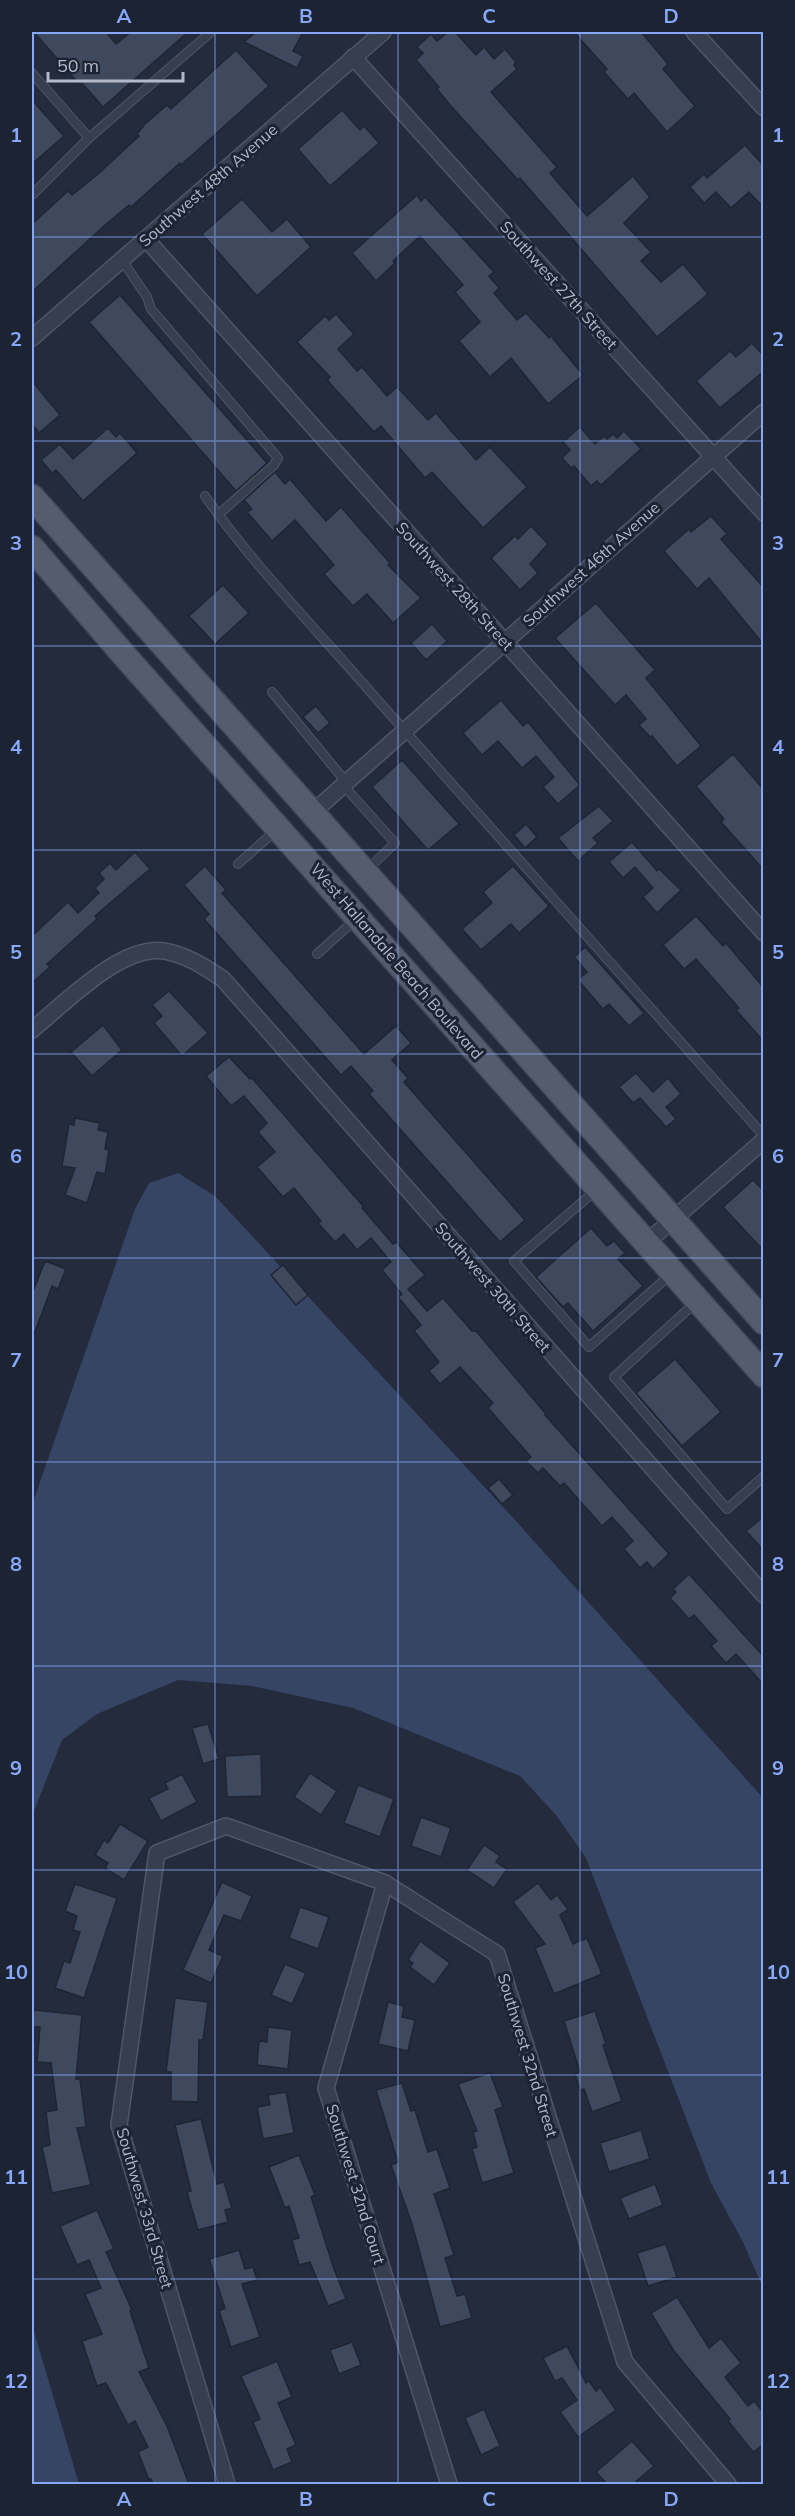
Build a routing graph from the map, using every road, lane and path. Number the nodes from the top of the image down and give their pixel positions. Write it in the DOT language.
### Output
graph roads {
  1 [pos="211,32"];
  2 [pos="383,32"];
  3 [pos="694,32"];
  4 [pos="354,57"];
  5 [pos="32,73"];
  6 [pos="764,108"];
  7 [pos="89,138"];
  8 [pos="32,195"];
  9 [pos="146,239"];
  10 [pos="122,260"];
  11 [pos="32,338"];
  12 [pos="764,412"];
  13 [pos="713,457"];
  14 [pos="205,496"];
  15 [pos="32,497"];
  16 [pos="764,513"];
  17 [pos="218,515"];
  18 [pos="34,555"];
  19 [pos="505,641"];
  20 [pos="150,683"];
  21 [pos="272,692"];
  22 [pos="405,731"];
  23 [pos="345,784"];
  24 [pos="312,813"];
  25 [pos="284,833"];
  26 [pos="238,864"];
  27 [pos="365,872"];
  28 [pos="359,917"];
  29 [pos="764,933"];
  30 [pos="430,946"];
  31 [pos="317,954"];
  32 [pos="32,1030"];
  33 [pos="764,1138"];
  34 [pos="598,1188"];
  35 [pos="672,1220"];
  36 [pos="646,1243"];
  37 [pos="672,1272"];
  38 [pos="698,1300"];
  39 [pos="764,1322"];
  40 [pos="764,1375"];
  41 [pos="764,1476"];
  42 [pos="764,1595"];
  43 [pos="157,1853"];
  44 [pos="385,1883"];
  45 [pos="227,2484"];
  46 [pos="449,2484"];
  47 [pos="728,2484"];
  1 -- 7 [label="lane"];
  2 -- 4 [label="street, Southwest 48th Avenue"];
  3 -- 6 [label="street"];
  4 -- 9 [label="street, Southwest 48th Avenue"];
  4 -- 13 [label="street, Southwest 27th Street"];
  5 -- 7 [label="lane"];
  7 -- 8 [label="lane"];
  9 -- 10 [label="street, Southwest 48th Avenue"];
  9 -- 19 [label="street, Southwest 28th Street"];
  10 -- 11 [label="street, Southwest 48th Avenue"];
  10 -- 17 [label="lane"];
  12 -- 13 [label="street, Southwest 46th Avenue"];
  13 -- 16 [label="street, Southwest 27th Street"];
  13 -- 19 [label="street, Southwest 46th Avenue"];
  14 -- 17 [label="lane"];
  15 -- 24 [label="main road, West Hallandale Beach Boulevard"];
  17 -- 22 [label="lane"];
  18 -- 20 [label="main road, West Hallandale Beach Boulevard"];
  19 -- 22 [label="street, Southwest 46th Avenue"];
  19 -- 29 [label="street, Southwest 28th Street"];
  20 -- 24 [label="main road"];
  20 -- 25 [label="main road, West Hallandale Beach Boulevard"];
  21 -- 23 [label="lane"];
  22 -- 23 [label="street, Southwest 46th Avenue"];
  22 -- 33 [label="lane"];
  23 -- 24 [label="street, Southwest 46th Avenue"];
  23 -- 27 [label="lane"];
  24 -- 27 [label="main road, West Hallandale Beach Boulevard"];
  25 -- 26 [label="lane"];
  25 -- 28 [label="main road, West Hallandale Beach Boulevard"];
  25 -- 30 [label="main road"];
  27 -- 30 [label="main road, West Hallandale Beach Boulevard"];
  28 -- 31 [label="lane"];
  28 -- 34 [label="main road, West Hallandale Beach Boulevard"];
  30 -- 35 [label="main road, West Hallandale Beach Boulevard"];
  32 -- 42 [label="street, Southwest 30th Street"];
  33 -- 35 [label="street"];
  34 -- 36 [label="main road, West Hallandale Beach Boulevard"];
  34 -- 37 [label="lane"];
  35 -- 36 [label="street"];
  35 -- 39 [label="main road, West Hallandale Beach Boulevard"];
  36 -- 37 [label="main road, West Hallandale Beach Boulevard"];
  37 -- 38 [label="main road, West Hallandale Beach Boulevard"];
  38 -- 40 [label="main road, West Hallandale Beach Boulevard"];
  38 -- 41 [label="lane"];
  43 -- 44 [label="street, Southwest 32nd Street"];
  43 -- 45 [label="street, Southwest 33rd Street"];
  44 -- 46 [label="street, Southwest 32nd Court"];
  44 -- 47 [label="street, Southwest 32nd Street"];
}
